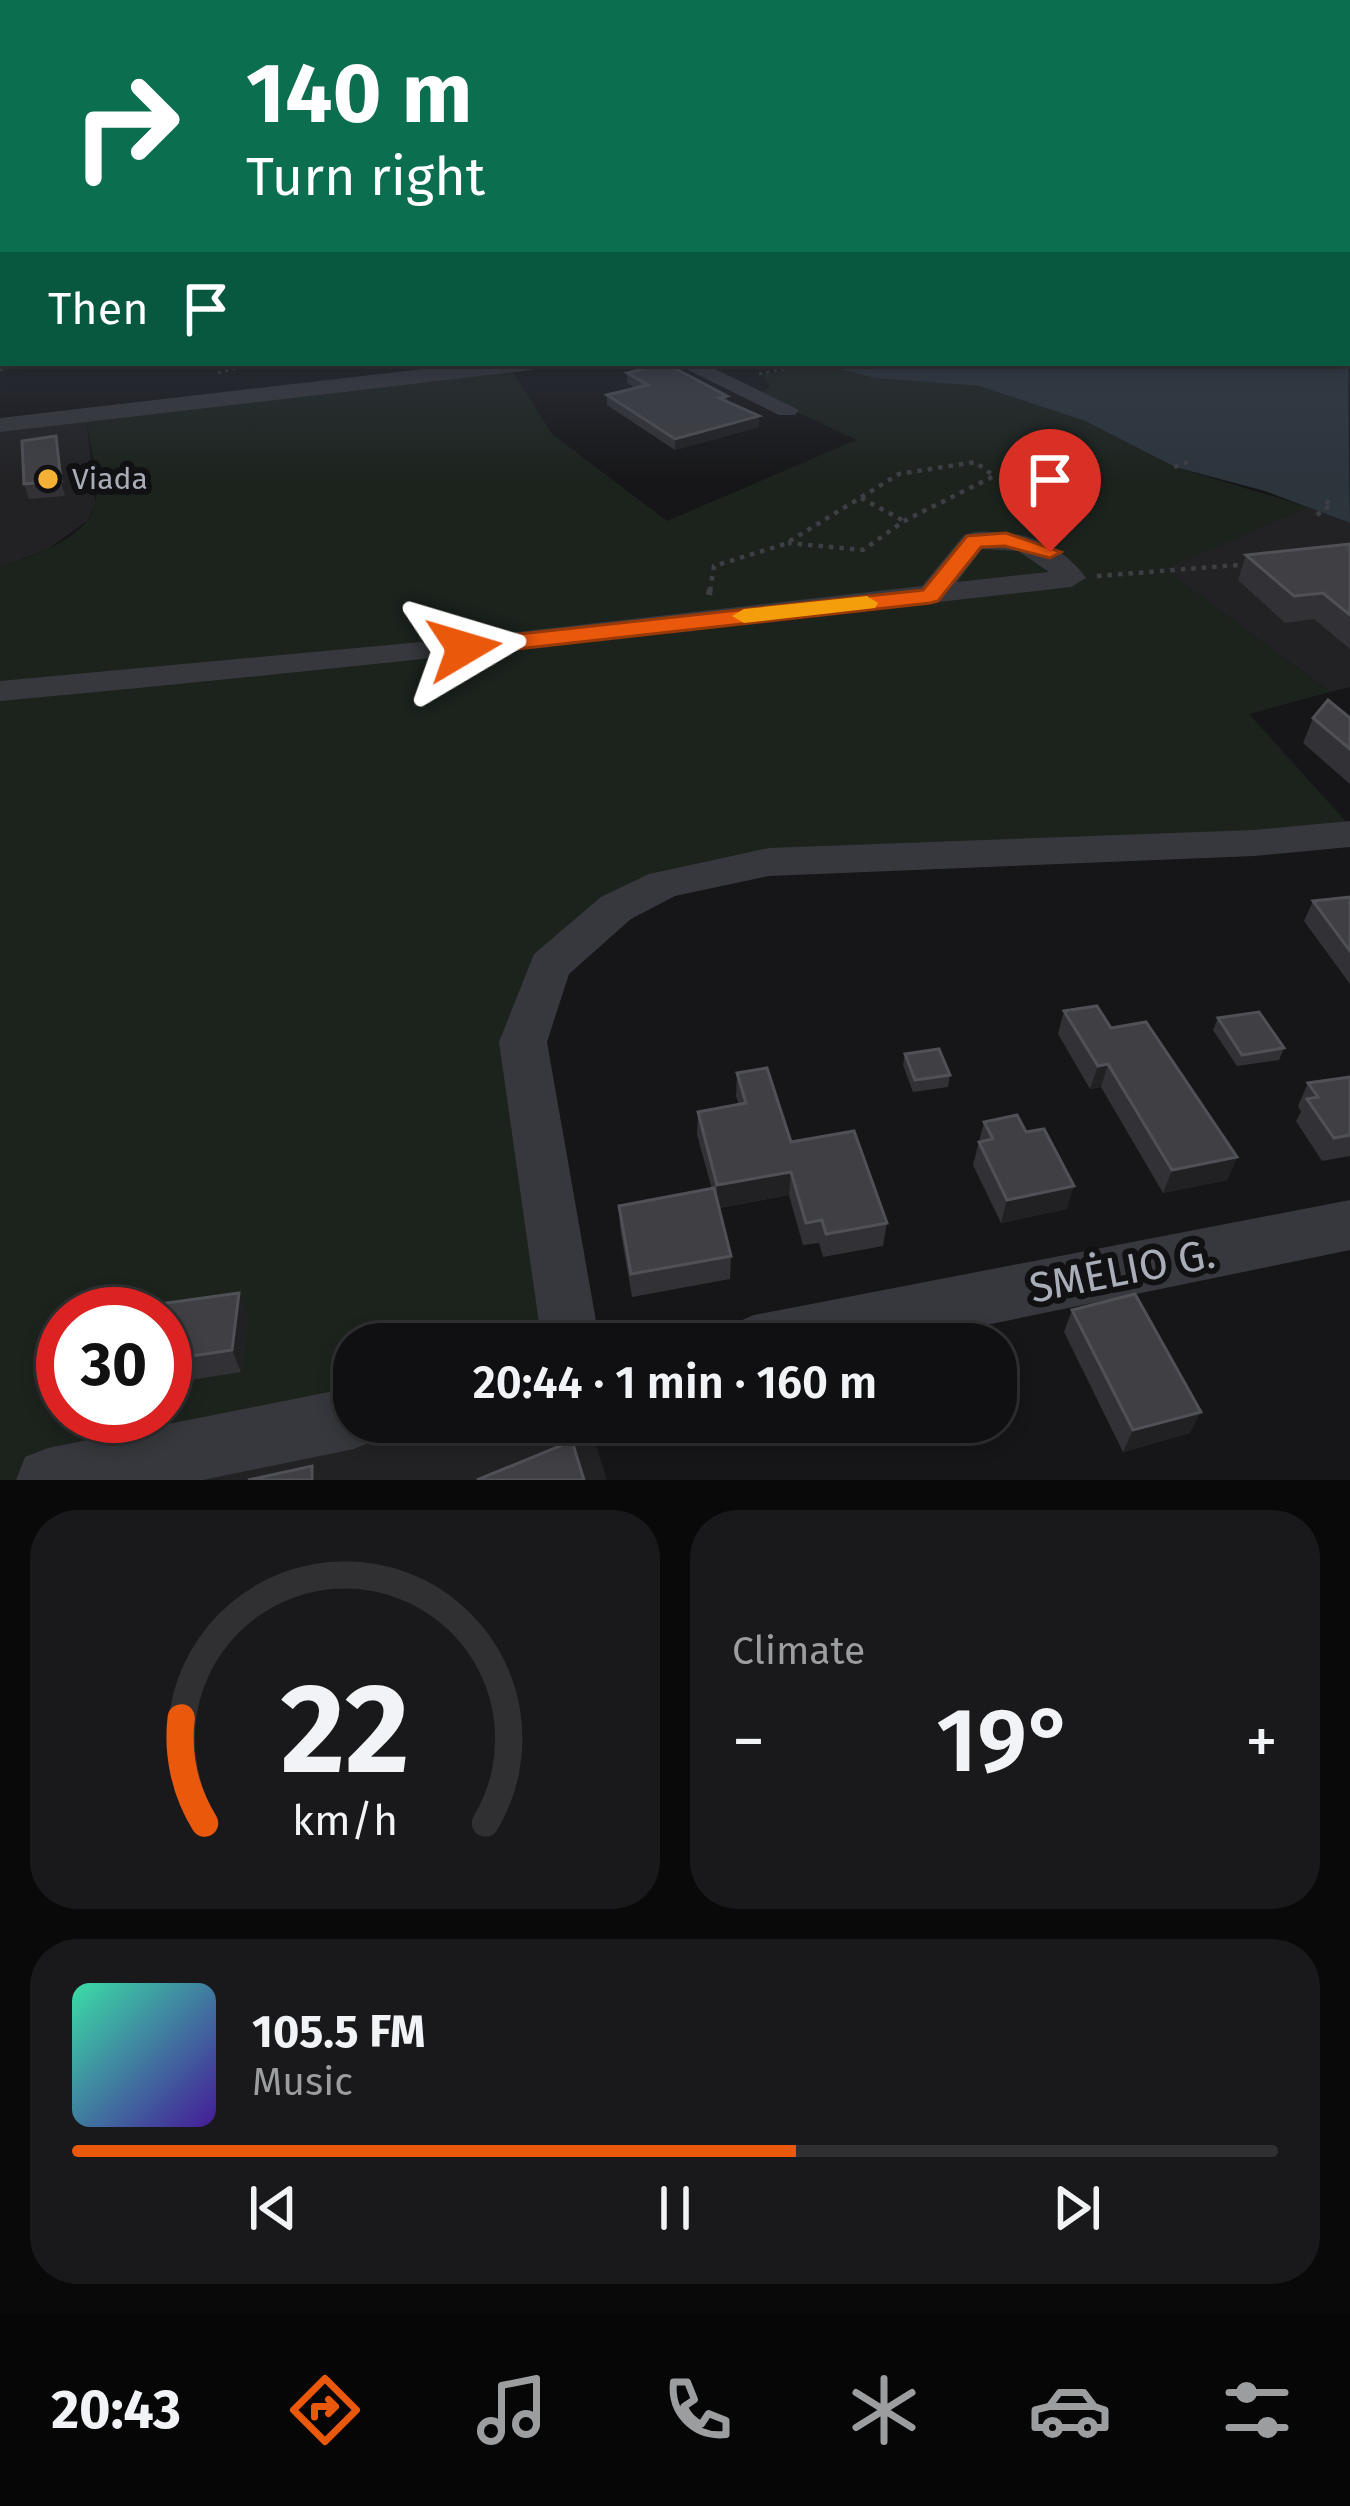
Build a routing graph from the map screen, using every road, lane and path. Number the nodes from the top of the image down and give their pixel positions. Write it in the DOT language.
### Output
graph roads {
  1 [pos="506,366"];
  2 [pos="692,366"];
  3 [pos="798,366"];
  4 [pos="787,368"];
  5 [pos="787,410"];
  6 [pos="0,425"];
  7 [pos="1189,462"];
  8 [pos="1174,467"];
  9 [pos="862,498"];
  10 [pos="1324,501"];
  11 [pos="1317,515"];
  12 [pos="904,521"];
  13 [pos="788,543"];
  14 [pos="1269,563"];
  15 [pos="1071,578"];
  16 [pos="930,596"];
  17 [pos="699,620"];
  18 [pos="0,691"];
  19 [pos="1350,834"];
  20 [pos="1350,1225"];
  21 [pos="568,1323"];
  22 [pos="859,1323"];
  23 [pos="333,1422"];
  24 [pos="48,1480"];
  1 -- 6 [label="street"];
  2 -- 5 [label="street"];
  3 -- 4 [label="path"];
  7 -- 8 [label="path"];
  9 -- 12 [label="path"];
  9 -- 12 [label="path"];
  9 -- 13 [label="path"];
  10 -- 11 [label="path"];
  12 -- 13 [label="path"];
  13 -- 17 [label="path"];
  14 -- 15 [label="path"];
  15 -- 16 [label="street"];
  15 -- 16 [label="street"];
  16 -- 17 [label="street"];
  17 -- 18 [label="street"];
  19 -- 21 [label="street"];
  20 -- 22 [label="street, SMĖLIO G."];
  23 -- 24 [label="street"];
}
